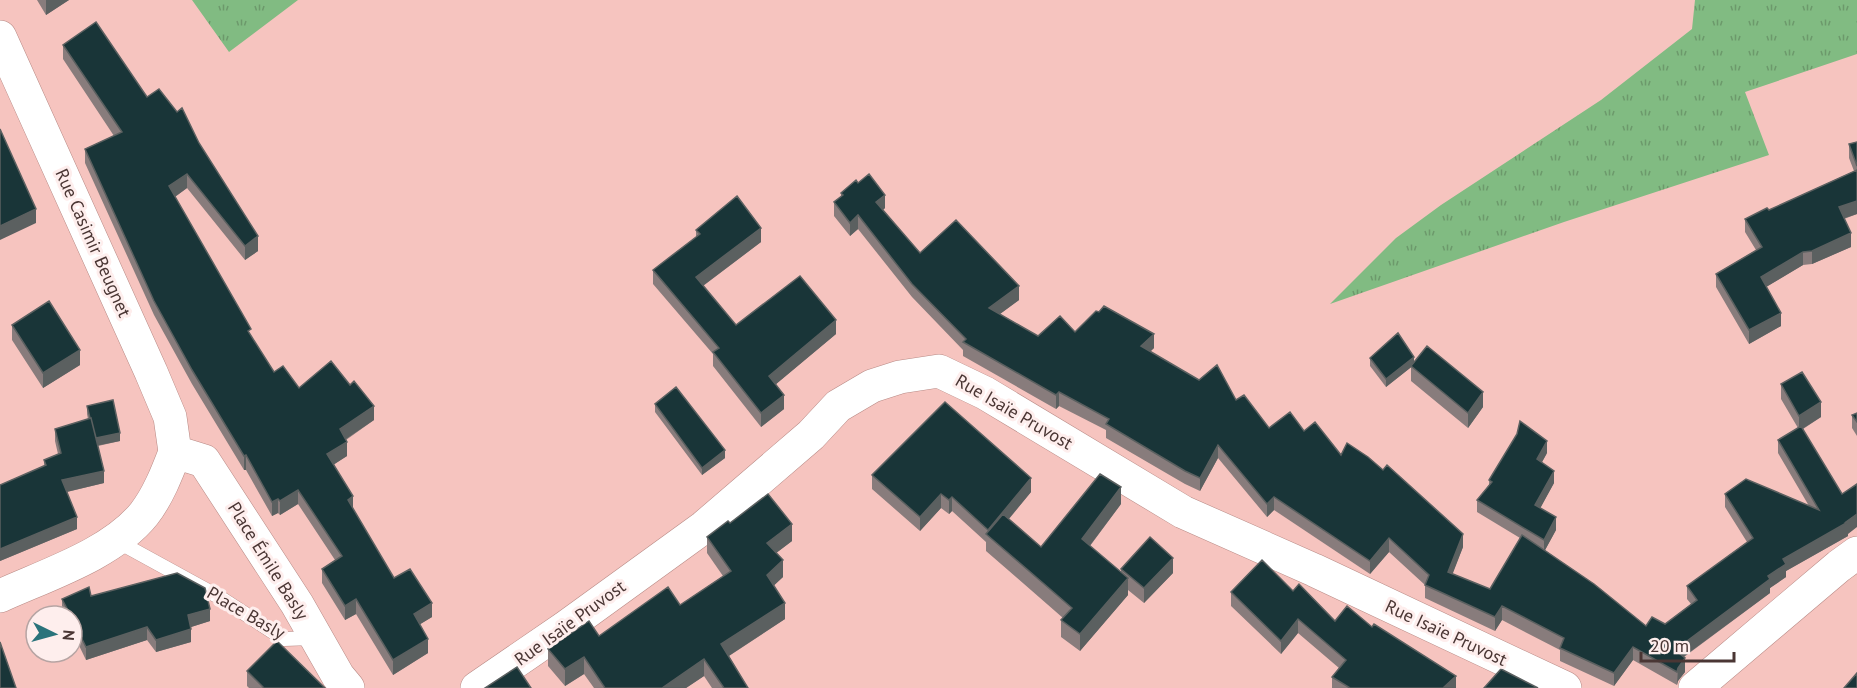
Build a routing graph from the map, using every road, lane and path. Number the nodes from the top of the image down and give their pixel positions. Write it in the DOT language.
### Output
graph roads {
  1 [pos="0,37"];
  2 [pos="175,452"];
  3 [pos="115,540"];
  4 [pos="1857,553"];
  5 [pos="0,596"];
  6 [pos="316,638"];
  7 [pos="348,688"];
  8 [pos="477,688"];
  9 [pos="1565,688"];
  10 [pos="1695,688"];
  1 -- 2 [label="street, Rue Casimir Beugnet"];
  2 -- 3 [label="street"];
  2 -- 6 [label="street, Place Émile Basly"];
  3 -- 5 [label="street"];
  3 -- 6 [label="lane, Place Basly"];
  4 -- 10 [label="street"];
  6 -- 7 [label="street, Place Émile Basly"];
  8 -- 9 [label="street, Rue Isaïe Pruvost"];
}
